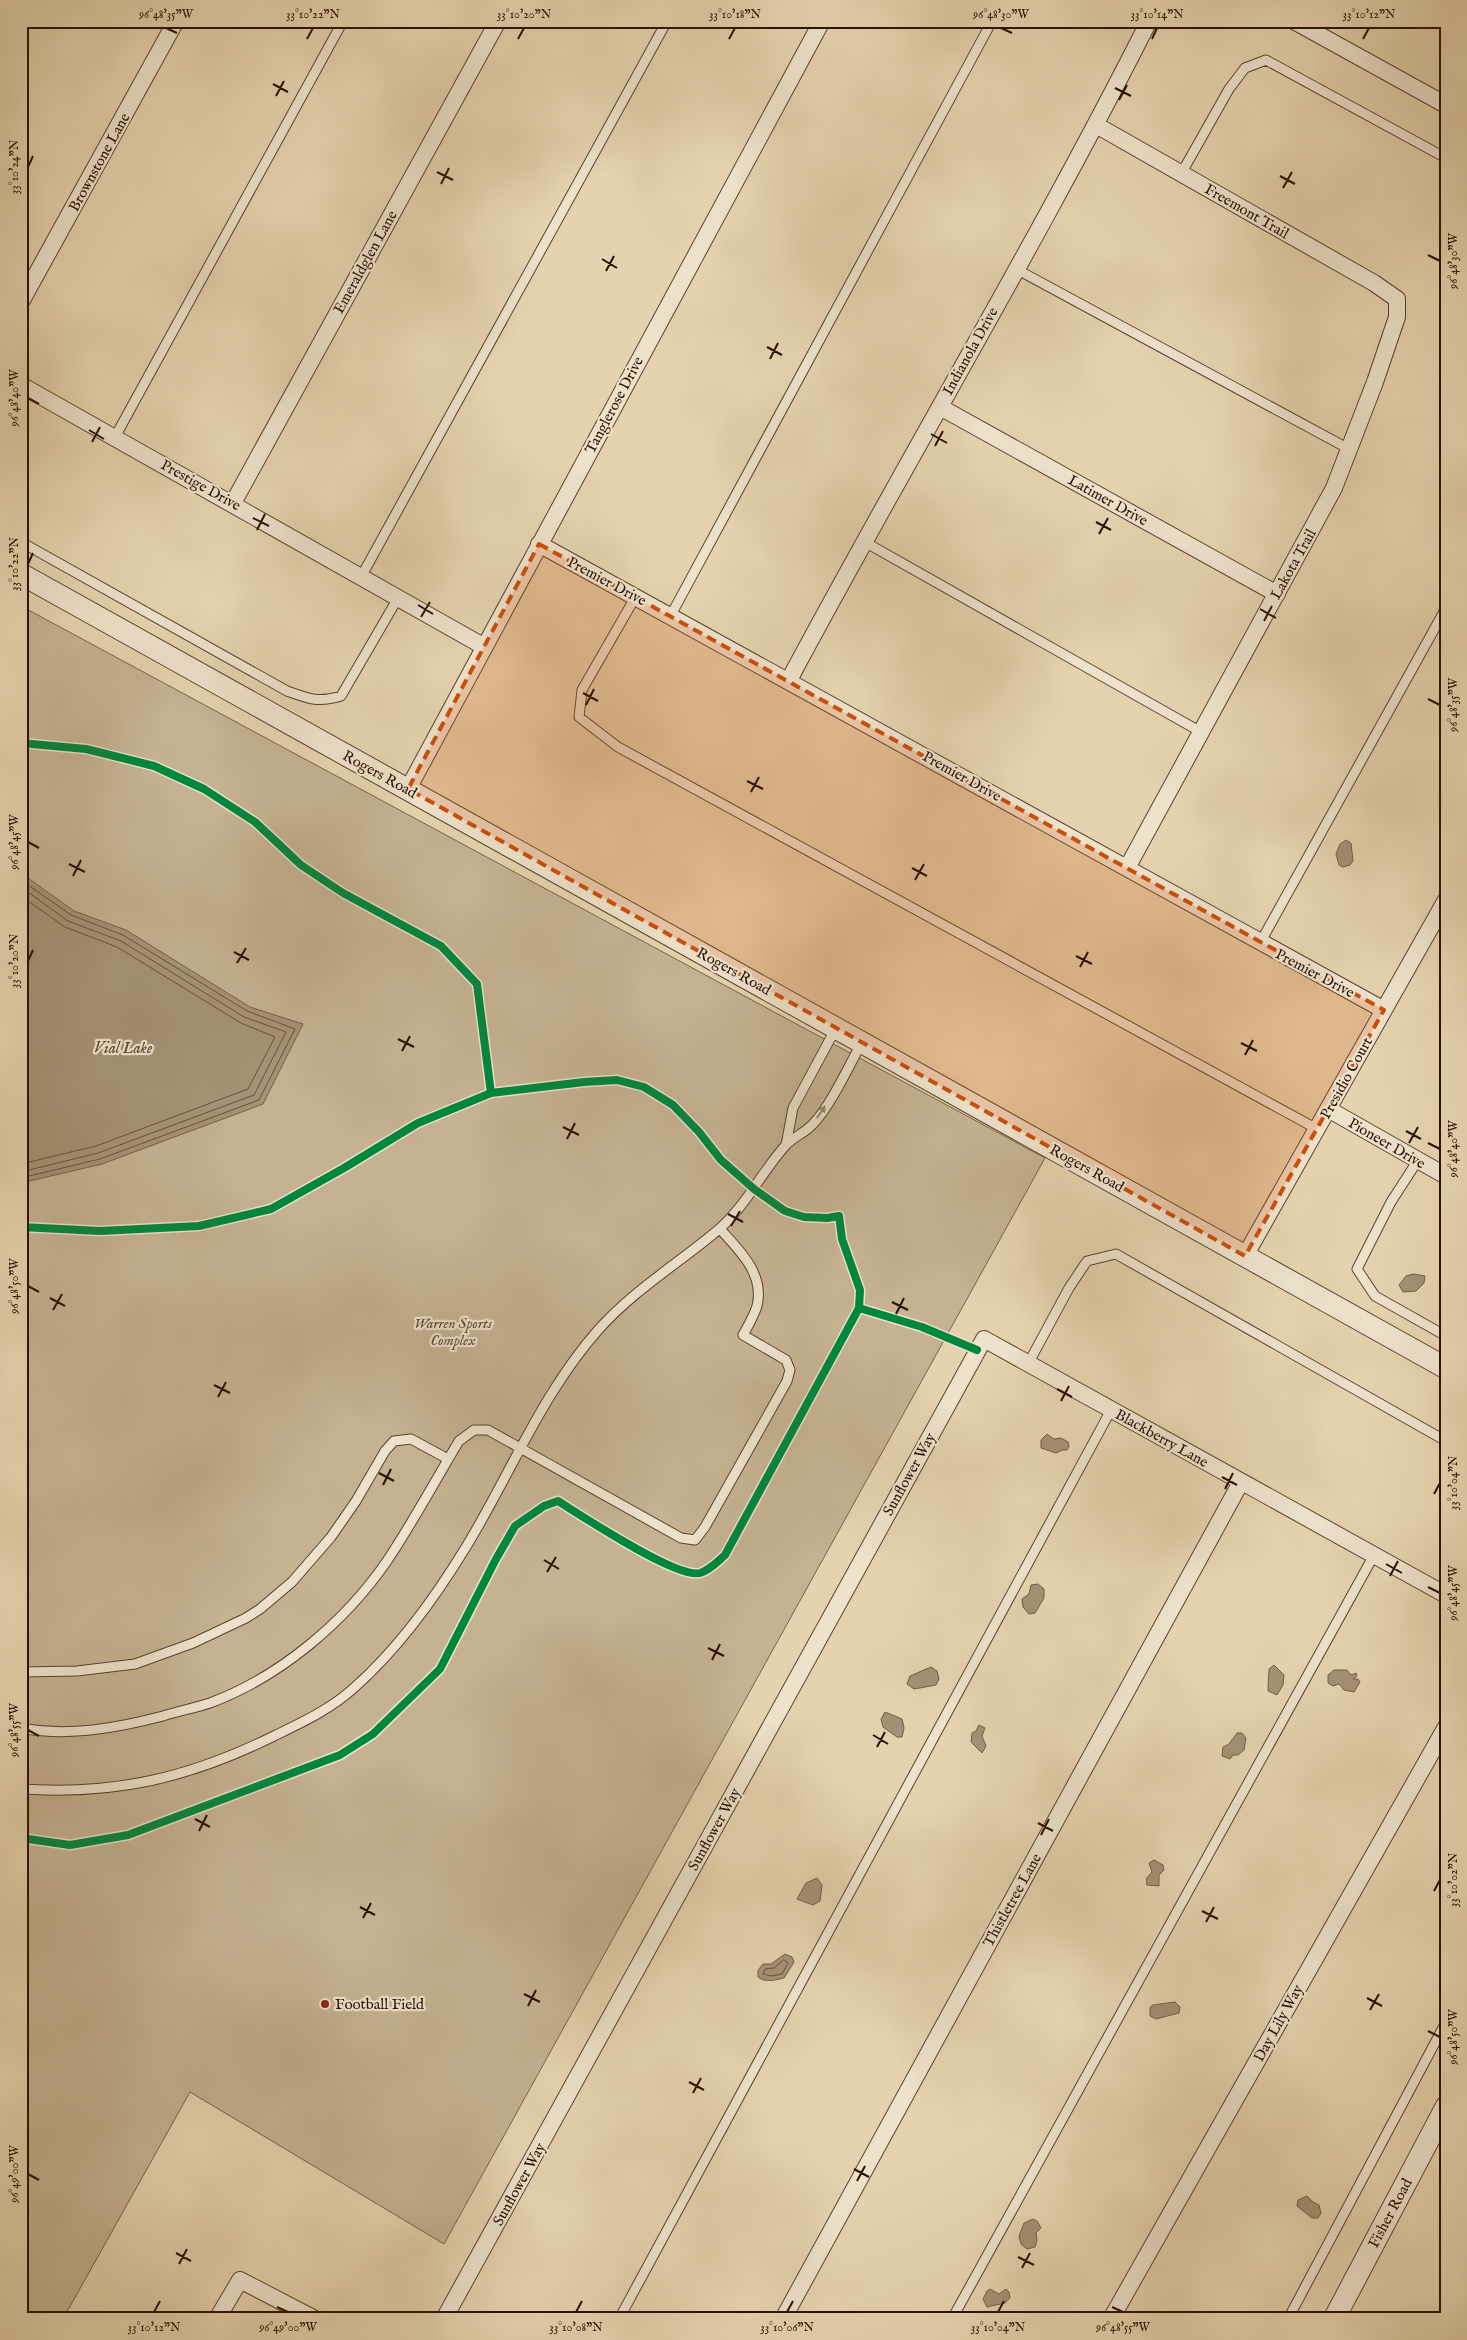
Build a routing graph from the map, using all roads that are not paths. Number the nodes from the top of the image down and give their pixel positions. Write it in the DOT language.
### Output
graph roads {
  1 [pos="176,21"];
  2 [pos="343,21"];
  3 [pos="498,21"];
  4 [pos="667,21"];
  5 [pos="822,21"];
  6 [pos="992,21"];
  7 [pos="1149,21"];
  8 [pos="1294,21"];
  9 [pos="1446,105"];
  10 [pos="1096,126"];
  11 [pos="1446,158"];
  12 [pos="1181,174"];
  13 [pos="1016,269"];
  14 [pos="1397,299"];
  15 [pos="21,302"];
  16 [pos="21,385"];
  17 [pos="940,407"];
  18 [pos="115,438"];
  19 [pos="1349,449"];
  20 [pos="232,503"];
  21 [pos="863,541"];
  22 [pos="21,542"];
  23 [pos="539,544"];
  24 [pos="21,574"];
  25 [pos="361,577"];
  26 [pos="1277,594"];
  27 [pos="636,596"];
  28 [pos="398,598"];
  29 [pos="1446,608"];
  30 [pos="671,615"];
  31 [pos="484,646"];
  32 [pos="789,680"];
  33 [pos="1201,732"];
  34 [pos="408,789"];
  35 [pos="1126,868"];
  36 [pos="1446,900"];
  37 [pos="1260,943"];
  38 [pos="1384,1010"];
  39 [pos="836,1028"];
  40 [pos="862,1042"];
  41 [pos="1328,1109"];
  42 [pos="1317,1129"];
  43 [pos="786,1145"];
  44 [pos="1418,1160"];
  45 [pos="1446,1176"];
  46 [pos="720,1228"];
  47 [pos="1246,1256"];
  48 [pos="1446,1336"];
  49 [pos="984,1339"];
  50 [pos="1028,1364"];
  51 [pos="1446,1368"];
  52 [pos="1111,1410"];
  53 [pos="1446,1441"];
  54 [pos="522,1448"];
  55 [pos="448,1459"];
  56 [pos="1241,1482"];
  57 [pos="1374,1555"];
  58 [pos="1446,1595"];
  59 [pos="21,1672"];
  60 [pos="21,1728"];
  61 [pos="1446,1728"];
  62 [pos="21,1789"];
  63 [pos="1446,2022"];
  64 [pos="1446,2107"];
  65 [pos="217,2319"];
  66 [pos="315,2319"];
  67 [pos="444,2319"];
  68 [pos="619,2319"];
  69 [pos="782,2319"];
  70 [pos="952,2319"];
  71 [pos="1111,2319"];
  72 [pos="1288,2319"];
  73 [pos="1334,2319"];
  1 -- 15 [label="street, Brownstone Lane"];
  2 -- 18 [label="lane"];
  3 -- 20 [label="street, Emeraldglen Lane"];
  4 -- 25 [label="lane"];
  5 -- 23 [label="street, Tanglerose Drive"];
  6 -- 30 [label="lane"];
  7 -- 10 [label="street, Indianola Drive"];
  8 -- 9 [label="street"];
  10 -- 12 [label="street, Freemont Trail"];
  10 -- 13 [label="street, Indianola Drive"];
  11 -- 12 [label="lane"];
  12 -- 14 [label="street, Freemont Trail"];
  13 -- 17 [label="street, Indianola Drive"];
  13 -- 19 [label="lane"];
  14 -- 19 [label="street, Lakota Trail"];
  16 -- 18 [label="street, Prestige Drive"];
  17 -- 21 [label="street, Indianola Drive"];
  17 -- 26 [label="street, Latimer Drive"];
  18 -- 20 [label="street, Prestige Drive"];
  19 -- 26 [label="street, Lakota Trail"];
  20 -- 25 [label="street, Prestige Drive"];
  21 -- 32 [label="street, Indianola Drive"];
  21 -- 33 [label="lane"];
  22 -- 28 [label="lane"];
  23 -- 27 [label="street, Premier Drive"];
  23 -- 31 [label="street, Tanglerose Drive"];
  24 -- 34 [label="street, Rogers Road"];
  25 -- 28 [label="street, Prestige Drive"];
  26 -- 33 [label="street, Lakota Trail"];
  27 -- 30 [label="street, Premier Drive"];
  27 -- 42 [label="lane"];
  28 -- 31 [label="street, Prestige Drive"];
  29 -- 37 [label="lane"];
  30 -- 32 [label="street, Premier Drive"];
  31 -- 34 [label="street, Tanglerose Drive"];
  32 -- 35 [label="street, Premier Drive"];
  33 -- 35 [label="street, Lakota Trail"];
  34 -- 39 [label="street, Rogers Road"];
  35 -- 37 [label="street, Premier Drive"];
  36 -- 38 [label="street, Presidio Court"];
  37 -- 38 [label="street, Premier Drive"];
  38 -- 41 [label="street, Presidio Court"];
  39 -- 40 [label="street, Rogers Road"];
  39 -- 43 [label="lane"];
  43 -- 40 [label="lane, one-way"];
  40 -- 47 [label="street, Rogers Road"];
  41 -- 42 [label="street, Presidio Court"];
  41 -- 44 [label="street, Pioneer Drive"];
  42 -- 47 [label="street, Presidio Court"];
  43 -- 46 [label="lane"];
  44 -- 45 [label="street, Pioneer Drive"];
  44 -- 48 [label="lane"];
  46 -- 54 [label="lane"];
  46 -- 54 [label="lane"];
  47 -- 51 [label="street, Rogers Road"];
  49 -- 50 [label="street, Blackberry Lane"];
  49 -- 67 [label="street, Sunflower Way"];
  50 -- 52 [label="street, Blackberry Lane"];
  50 -- 53 [label="lane"];
  52 -- 56 [label="street, Blackberry Lane"];
  52 -- 68 [label="lane"];
  54 -- 55 [label="lane"];
  54 -- 62 [label="lane"];
  55 -- 59 [label="lane"];
  55 -- 60 [label="lane"];
  56 -- 57 [label="street, Blackberry Lane"];
  56 -- 69 [label="street, Thistletree Lane"];
  57 -- 58 [label="street, Blackberry Lane"];
  57 -- 70 [label="lane"];
  61 -- 71 [label="street, Day Lily Way"];
  63 -- 72 [label="lane"];
  64 -- 73 [label="street, Fisher Road"];
  65 -- 66 [label="street"];
}
